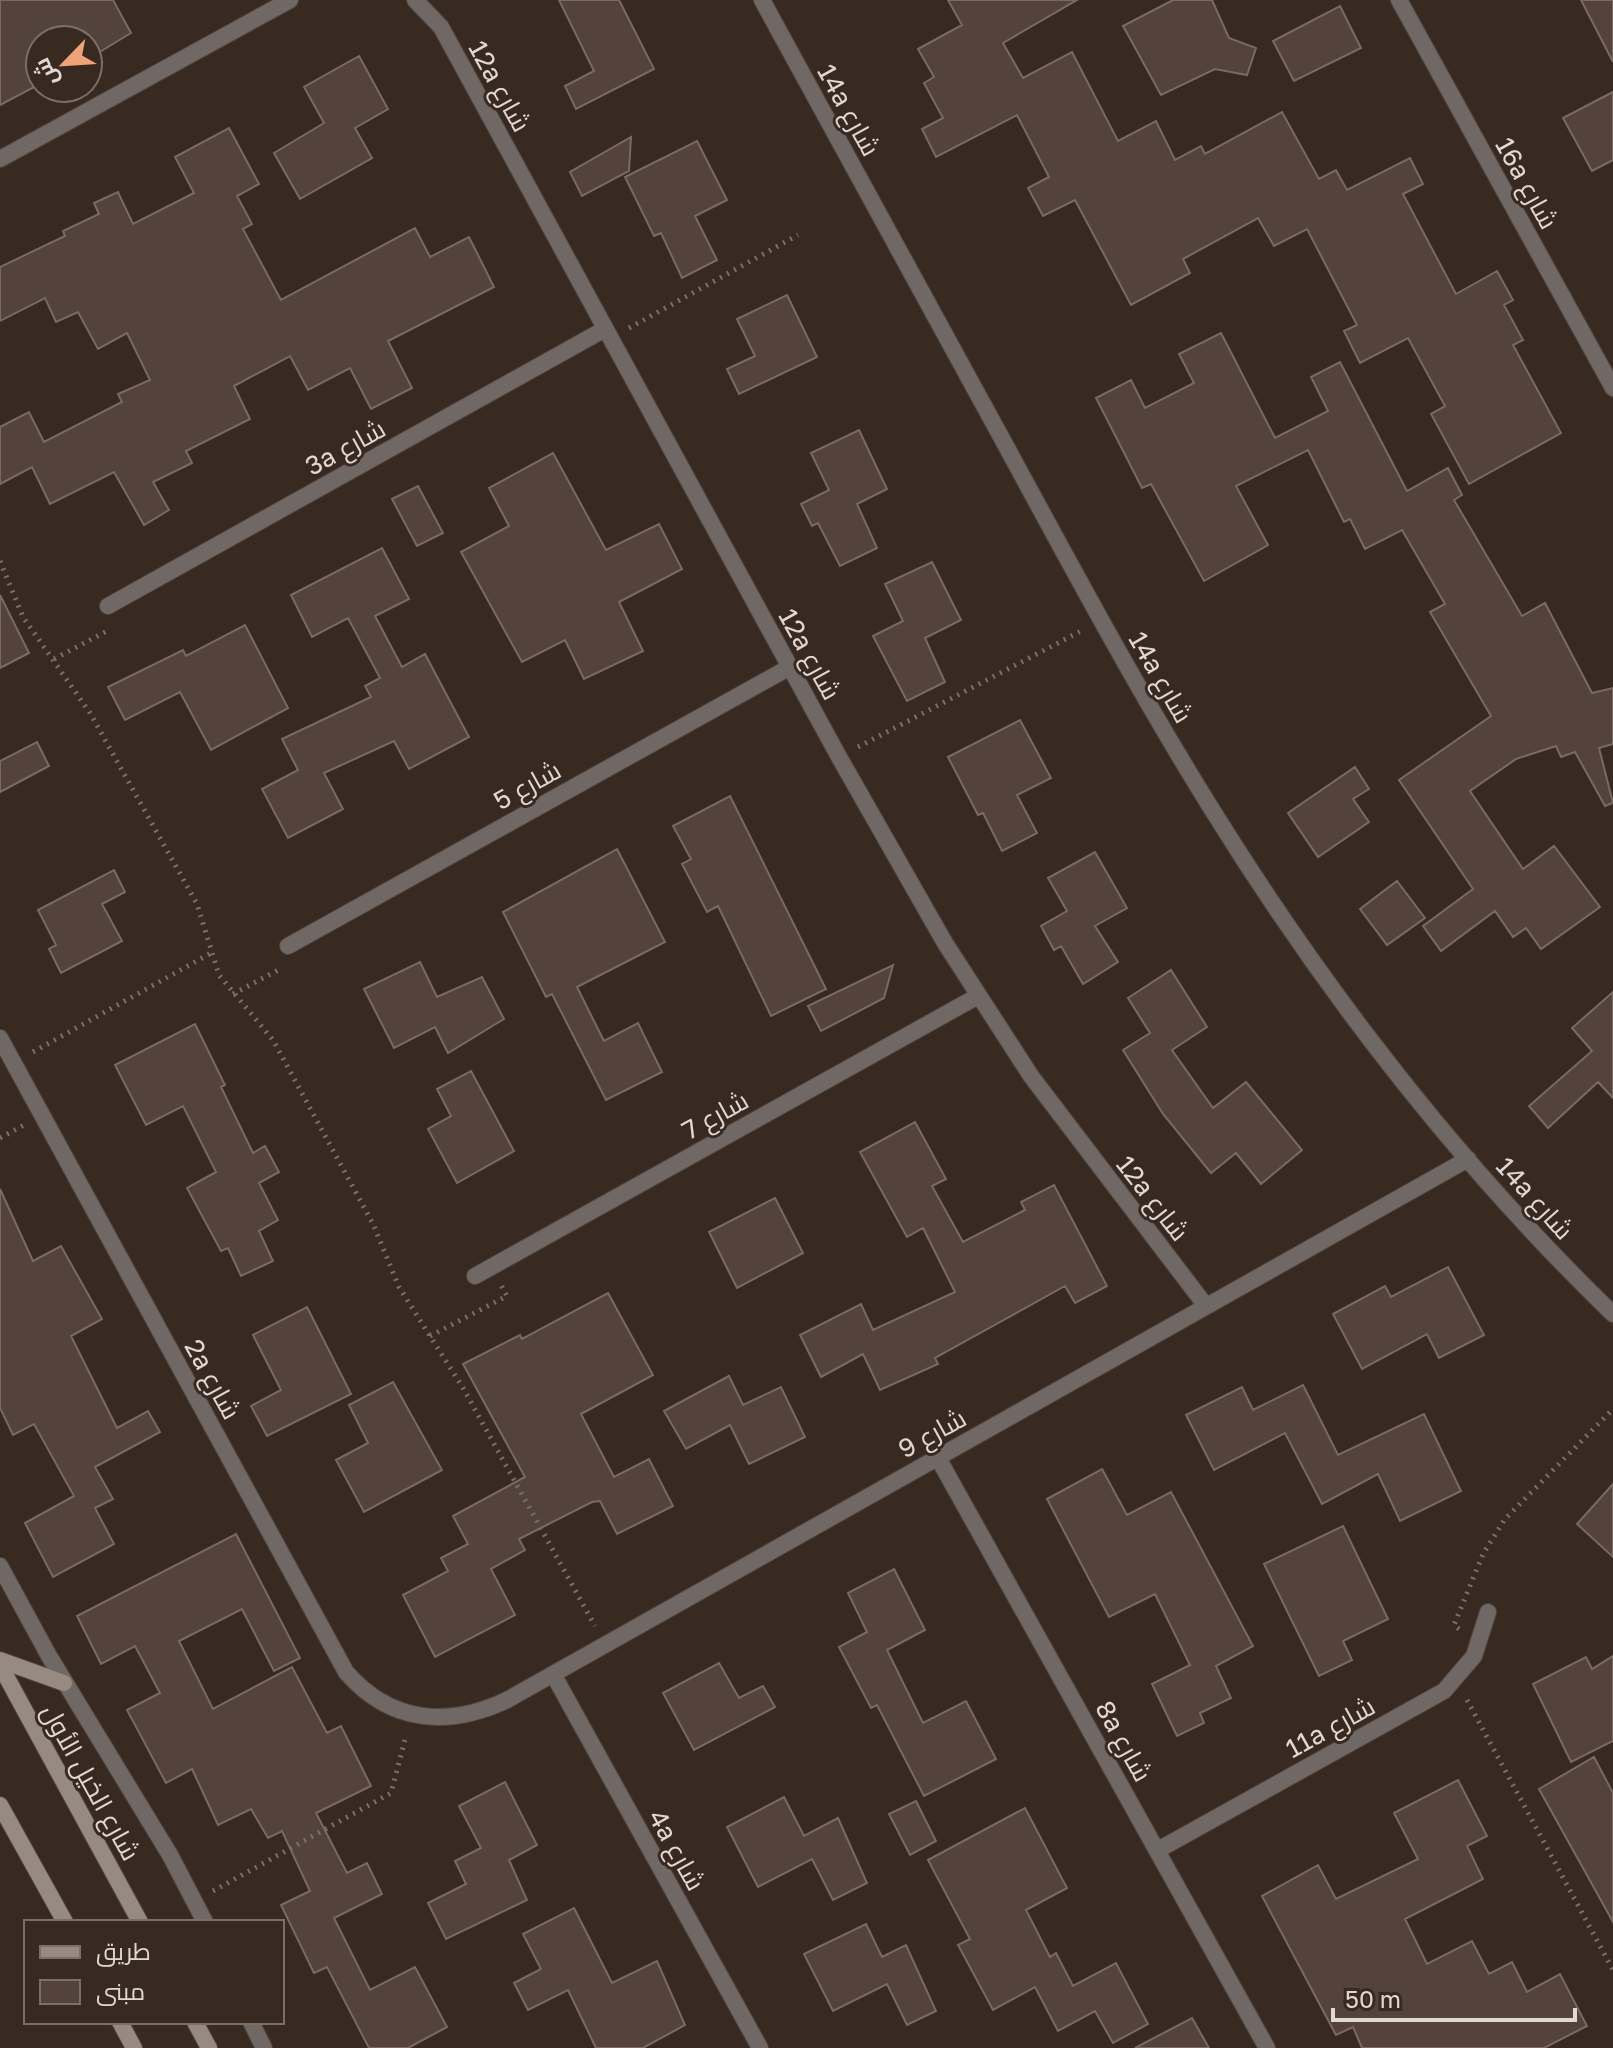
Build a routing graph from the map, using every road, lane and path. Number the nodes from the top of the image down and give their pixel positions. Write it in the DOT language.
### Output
graph roads {
  1 [pos="290,0"];
  2 [pos="415,0"];
  3 [pos="762,0"];
  4 [pos="1399,0"];
  5 [pos="0,159"];
  6 [pos="798,235"];
  7 [pos="608,334"];
  8 [pos="1613,388"];
  9 [pos="0,561"];
  10 [pos="113,603"];
  11 [pos="1101,620"];
  12 [pos="54,659"];
  13 [pos="790,667"];
  14 [pos="839,757"];
  15 [pos="288,946"];
  16 [pos="213,952"];
  17 [pos="978,996"];
  18 [pos="0,1038"];
  19 [pos="13,1063"];
  20 [pos="1468,1159"];
  21 [pos="482,1272"];
  22 [pos="1206,1306"];
  23 [pos="1613,1314"];
  24 [pos="430,1336"];
  25 [pos="1613,1409"];
  26 [pos="938,1458"];
  27 [pos="0,1566"];
  28 [pos="1488,1612"];
  29 [pos="1481,1642"];
  30 [pos="606,1644"];
  31 [pos="0,1663"];
  32 [pos="553,1674"];
  33 [pos="1456,1680"];
  34 [pos="64,1683"];
  35 [pos="411,1716"];
  36 [pos="0,1805"];
  37 [pos="1158,1850"];
  38 [pos="195,1902"];
  39 [pos="64,1920"];
  40 [pos="139,1920"];
  41 [pos="204,1920"];
  42 [pos="1613,1970"];
  43 [pos="121,2024"];
  44 [pos="196,2024"];
  45 [pos="252,2024"];
  46 [pos="134,2048"];
  47 [pos="209,2048"];
  48 [pos="264,2048"];
  49 [pos="760,2048"];
  50 [pos="1267,2048"];
  1 -- 5 [label="street"];
  2 -- 7 [label="street, 12a شارع"];
  3 -- 11 [label="street, 14a شارع"];
  4 -- 8 [label="street, 16a شارع"];
  6 -- 7 [label="path"];
  7 -- 10 [label="street, 3a شارع"];
  7 -- 13 [label="street, 12a شارع"];
  9 -- 12 [label="path"];
  10 -- 12 [label="path"];
  11 -- 14 [label="path"];
  11 -- 20 [label="street, 14a شارع"];
  12 -- 16 [label="path"];
  13 -- 14 [label="street, 12a شارع"];
  13 -- 15 [label="street, شارع 5"];
  14 -- 17 [label="street, 12a شارع"];
  16 -- 19 [label="path"];
  16 -- 24 [label="path"];
  17 -- 21 [label="street, شارع 7"];
  17 -- 22 [label="street, 12a شارع"];
  18 -- 19 [label="street, 2a شارع"];
  19 -- 35 [label="street, 2a شارع"];
  20 -- 22 [label="street, شارع 9"];
  20 -- 23 [label="street, 14a شارع"];
  21 -- 24 [label="path"];
  22 -- 26 [label="street, شارع 9"];
  24 -- 30 [label="path"];
  25 -- 29 [label="path"];
  26 -- 30 [label="street, شارع 9"];
  26 -- 37 [label="street, 8a شارع"];
  27 -- 34 [label="street"];
  28 -- 29 [label="street, 11a شارع"];
  29 -- 33 [label="street, 11a شارع"];
  30 -- 32 [label="street, شارع 9"];
  31 -- 34 [label="main road"];
  31 -- 40 [label="main road, شارع الخيل الأول"];
  32 -- 35 [label="street, شارع 9"];
  32 -- 49 [label="street, 4a شارع"];
  33 -- 37 [label="street, 11a شارع"];
  33 -- 42 [label="path"];
  34 -- 38 [label="street"];
  35 -- 38 [label="path"];
  36 -- 39 [label="main road"];
  37 -- 50 [label="street, 8a شارع"];
  38 -- 41 [label="street"];
  43 -- 46 [label="main road"];
  44 -- 47 [label="main road"];
  45 -- 48 [label="street"];
}
